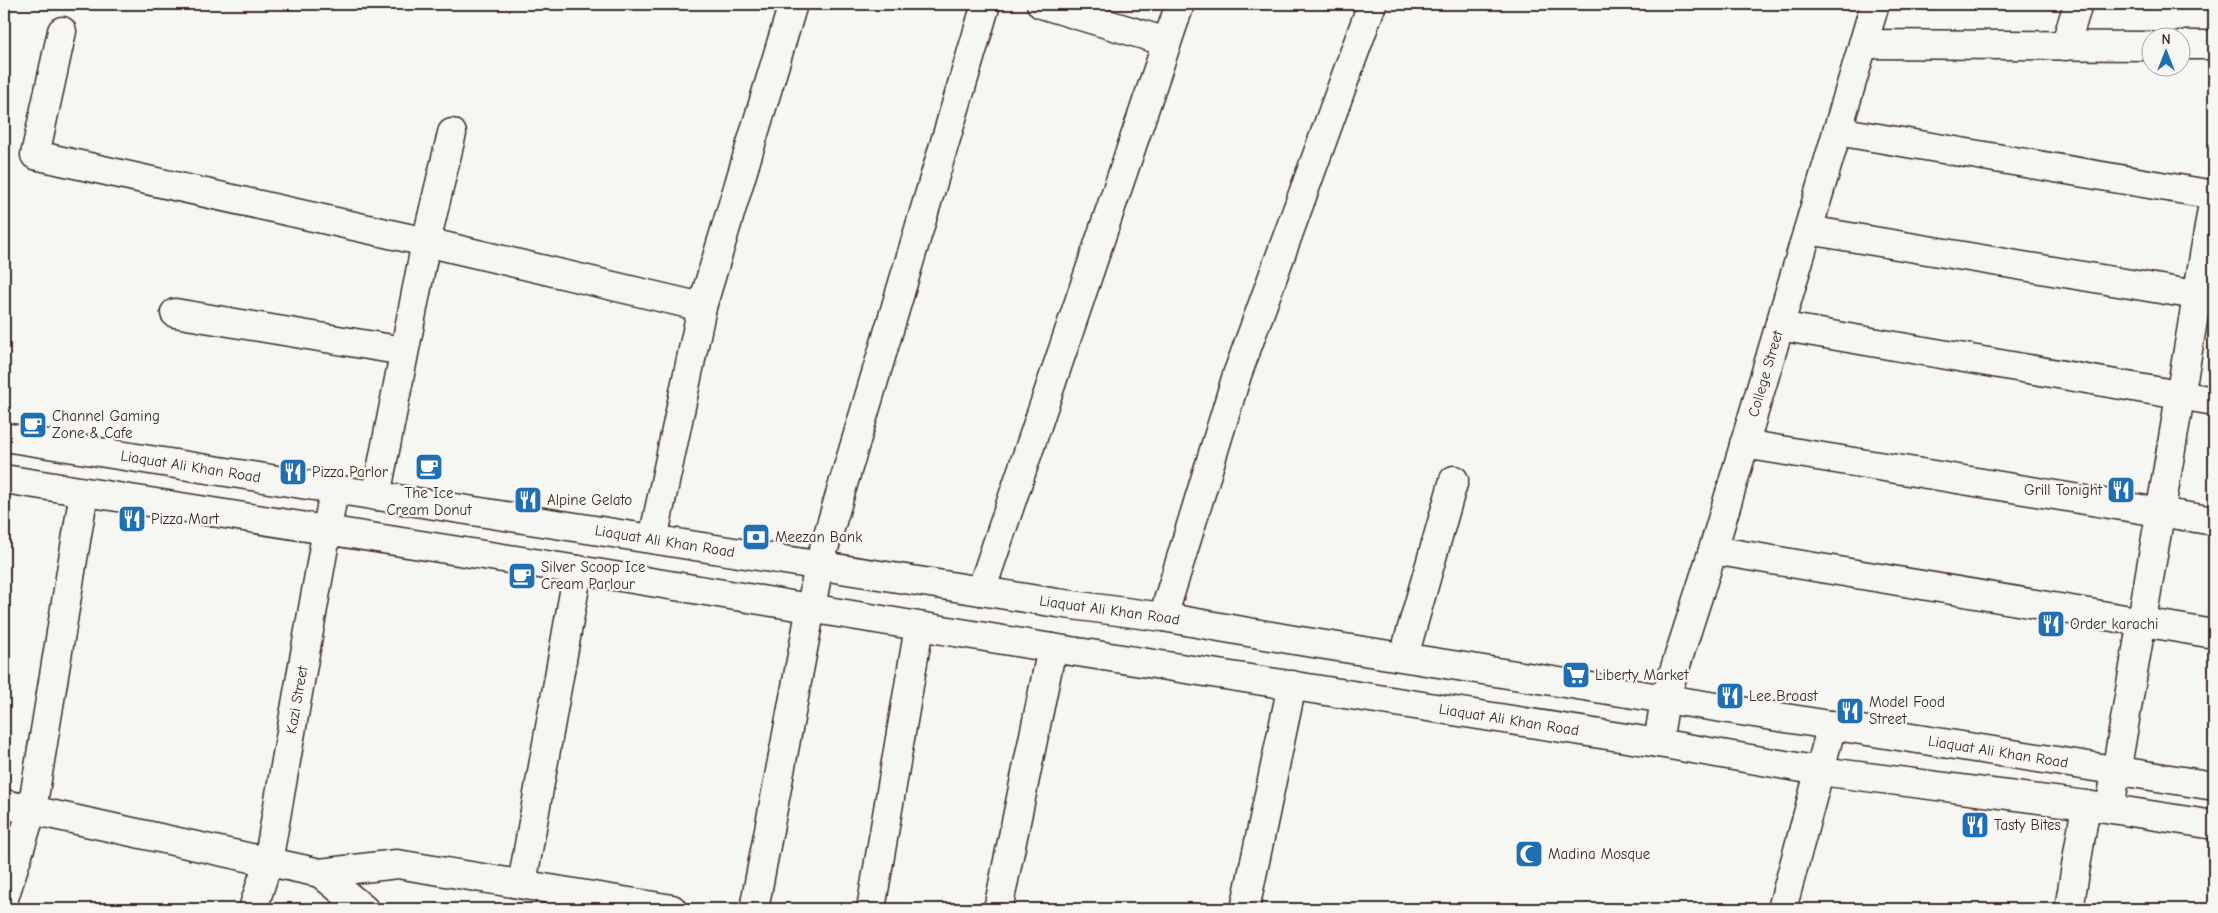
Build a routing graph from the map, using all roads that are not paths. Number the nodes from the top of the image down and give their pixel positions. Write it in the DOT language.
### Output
graph roads {
  1 [pos="793,4"];
  2 [pos="986,4"];
  3 [pos="1041,4"];
  4 [pos="1180,4"];
  5 [pos="1372,4"];
  6 [pos="1875,4"];
  7 [pos="2078,4"];
  8 [pos="62,31"];
  9 [pos="1167,42"];
  10 [pos="1863,44"];
  11 [pos="2214,45"];
  12 [pos="2066,46"];
  13 [pos="2140,46"];
  14 [pos="2190,46"];
  15 [pos="1838,132"];
  16 [pos="452,133"];
  17 [pos="2214,196"];
  18 [pos="1808,230"];
  19 [pos="426,242"];
  20 [pos="2206,297"];
  21 [pos="702,307"];
  22 [pos="175,313"];
  23 [pos="1779,326"];
  24 [pos="404,350"];
  25 [pos="2181,396"];
  26 [pos="2214,401"];
  27 [pos="4,437"];
  28 [pos="1744,444"];
  29 [pos="4,479"];
  30 [pos="1454,480"];
  31 [pos="334,490"];
  32 [pos="84,492"];
  33 [pos="376,496"];
  34 [pos="2161,512"];
  35 [pos="2214,521"];
  36 [pos="327,531"];
  37 [pos="653,539"];
  38 [pos="1713,550"];
  39 [pos="819,566"];
  40 [pos="578,570"];
  41 [pos="981,591"];
  42 [pos="812,609"];
  43 [pos="1163,617"];
  44 [pos="2143,622"];
  45 [pos="918,627"];
  46 [pos="2214,634"];
  47 [pos="1052,648"];
  48 [pos="1404,656"];
  49 [pos="1292,685"];
  50 [pos="1665,699"];
  51 [pos="1832,725"];
  52 [pos="1658,743"];
  53 [pos="2117,770"];
  54 [pos="1820,771"];
  55 [pos="2214,786"];
  56 [pos="4,804"];
  57 [pos="2098,807"];
  58 [pos="32,810"];
  59 [pos="2214,825"];
  60 [pos="268,862"];
  61 [pos="320,873"];
  62 [pos="522,884"];
  63 [pos="4,898"];
  64 [pos="253,909"];
  65 [pos="364,909"];
  66 [pos="672,909"];
  67 [pos="754,909"];
  68 [pos="871,909"];
  69 [pos="998,909"];
  70 [pos="1245,909"];
  71 [pos="1782,909"];
  72 [pos="2069,909"];
  1 -- 21 [label="street"];
  2 -- 39 [label="street"];
  3 -- 9 [label="street"];
  4 -- 9 [label="street"];
  5 -- 43 [label="street"];
  6 -- 10 [label="street, College Street"];
  7 -- 12 [label="street"];
  8 -- 19 [label="street"];
  9 -- 41 [label="street"];
  10 -- 12 [label="street"];
  10 -- 15 [label="street, College Street"];
  11 -- 14 [label="street"];
  12 -- 13 [label="street"];
  15 -- 17 [label="street"];
  15 -- 18 [label="street, College Street"];
  16 -- 19 [label="street"];
  17 -- 20 [label="street"];
  18 -- 20 [label="street"];
  18 -- 23 [label="street, College Street"];
  19 -- 21 [label="street"];
  19 -- 24 [label="street"];
  20 -- 25 [label="street"];
  21 -- 37 [label="street"];
  22 -- 24 [label="street"];
  23 -- 25 [label="street"];
  23 -- 28 [label="street, College Street"];
  24 -- 33 [label="street"];
  25 -- 26 [label="street"];
  25 -- 34 [label="street"];
  27 -- 31 [label="street, Liaquat Ali Khan Road"];
  28 -- 34 [label="street"];
  28 -- 38 [label="street, College Street"];
  29 -- 32 [label="street, Liaquat Ali Khan Road"];
  30 -- 48 [label="street"];
  31 -- 33 [label="street, Liaquat Ali Khan Road"];
  31 -- 36 [label="street, Kazi Street"];
  32 -- 36 [label="street, Liaquat Ali Khan Road"];
  32 -- 58 [label="street"];
  33 -- 37 [label="street, Liaquat Ali Khan Road"];
  34 -- 35 [label="street"];
  34 -- 44 [label="street"];
  36 -- 40 [label="street, Liaquat Ali Khan Road"];
  36 -- 60 [label="street, Kazi Street"];
  37 -- 39 [label="street, Liaquat Ali Khan Road"];
  38 -- 44 [label="street"];
  38 -- 50 [label="street, College Street"];
  39 -- 41 [label="street, Liaquat Ali Khan Road"];
  39 -- 42 [label="street"];
  40 -- 42 [label="street, Liaquat Ali Khan Road"];
  40 -- 62 [label="street"];
  41 -- 43 [label="street, Liaquat Ali Khan Road"];
  42 -- 45 [label="street, Liaquat Ali Khan Road"];
  42 -- 67 [label="street"];
  43 -- 48 [label="street, Liaquat Ali Khan Road"];
  44 -- 46 [label="street"];
  44 -- 53 [label="street"];
  45 -- 47 [label="street, Liaquat Ali Khan Road"];
  45 -- 68 [label="street"];
  47 -- 49 [label="street, Liaquat Ali Khan Road"];
  47 -- 69 [label="street"];
  48 -- 50 [label="street, Liaquat Ali Khan Road"];
  49 -- 52 [label="street, Liaquat Ali Khan Road"];
  49 -- 70 [label="street"];
  50 -- 51 [label="street, Liaquat Ali Khan Road"];
  50 -- 52 [label="street, College Street"];
  51 -- 53 [label="street, Liaquat Ali Khan Road"];
  51 -- 54 [label="street"];
  52 -- 54 [label="street, Liaquat Ali Khan Road"];
  53 -- 55 [label="street, Liaquat Ali Khan Road"];
  53 -- 57 [label="street"];
  54 -- 57 [label="street, Liaquat Ali Khan Road"];
  54 -- 71 [label="street"];
  56 -- 58 [label="street"];
  57 -- 59 [label="street, Liaquat Ali Khan Road"];
  57 -- 72 [label="street"];
  58 -- 60 [label="street"];
  58 -- 63 [label="street"];
  60 -- 61 [label="street"];
  60 -- 64 [label="street, Kazi Street"];
  61 -- 62 [label="street"];
  61 -- 65 [label="street"];
  62 -- 66 [label="street"];
}
